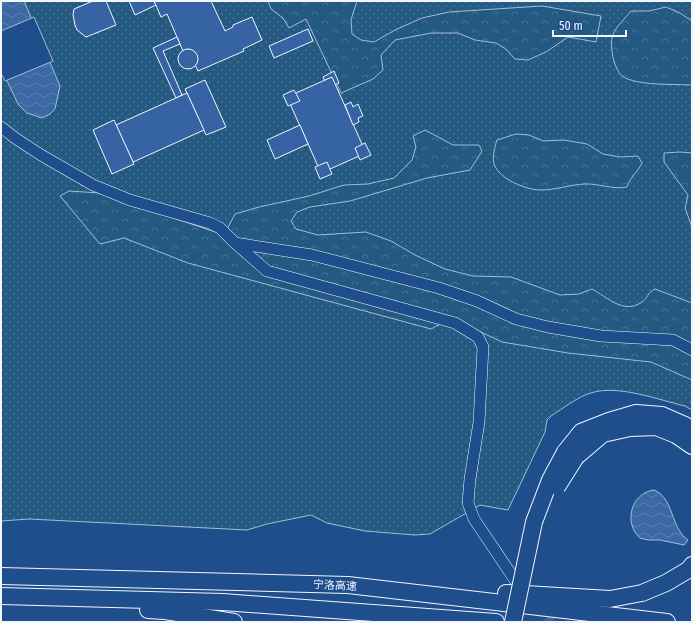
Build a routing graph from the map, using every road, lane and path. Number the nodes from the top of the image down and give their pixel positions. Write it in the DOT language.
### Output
graph roads {
  1 [pos="1,127"];
  2 [pos="235,243"];
  3 [pos="692,350"];
  4 [pos="692,431"];
  5 [pos="692,446"];
  6 [pos="571,455"];
  7 [pos="692,565"];
  8 [pos="1,576"];
  9 [pos="515,580"];
  10 [pos="348,585"];
  11 [pos="1,597"];
  12 [pos="234,622"];
  13 [pos="496,622"];
  14 [pos="513,622"];
  15 [pos="525,622"];
  16 [pos="667,622"];
  1 -- 2 [label="street"];
  2 -- 3 [label="street"];
  2 -- 9 [label="street"];
  4 -- 6 [label="highway"];
  5 -- 6 [label="highway"];
  6 -- 14 [label="highway, bridge"];
  6 -- 15 [label="highway, bridge"];
  7 -- 10 [label="highway"];
  8 -- 10 [label="highway, 宁洛高速"];
  10 -- 16 [label="highway, 宁洛高速"];
  11 -- 12 [label="highway"];
  11 -- 13 [label="highway"];
}
